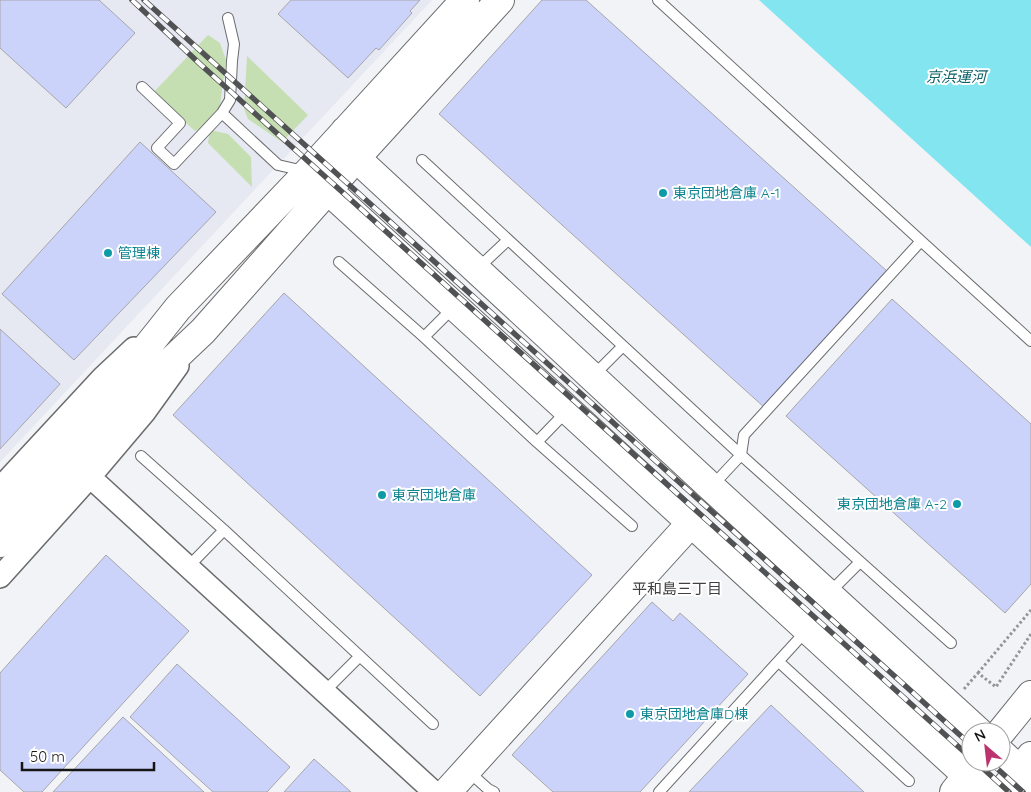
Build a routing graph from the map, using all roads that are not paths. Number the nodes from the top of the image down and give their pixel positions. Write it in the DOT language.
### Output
graph roads {
  1 [pos="465,0"];
  2 [pos="500,0"];
  3 [pos="658,0"];
  4 [pos="228,18"];
  5 [pos="142,88"];
  6 [pos="222,113"];
  7 [pos="345,131"];
  8 [pos="356,158"];
  9 [pos="422,160"];
  10 [pos="317,181"];
  11 [pos="508,240"];
  12 [pos="921,241"];
  13 [pos="339,262"];
  14 [pos="476,270"];
  15 [pos="454,306"];
  16 [pos="178,308"];
  17 [pos="203,331"];
  18 [pos="424,337"];
  19 [pos="1031,341"];
  20 [pos="623,346"];
  21 [pos="592,376"];
  22 [pos="568,411"];
  23 [pos="537,442"];
  24 [pos="741,455"];
  25 [pos="140,456"];
  26 [pos="90,477"];
  27 [pos="711,486"];
  28 [pos="0,488"];
  29 [pos="0,513"];
  30 [pos="691,523"];
  31 [pos="632,526"];
  32 [pos="224,530"];
  33 [pos="0,543"];
  34 [pos="860,562"];
  35 [pos="188,567"];
  36 [pos="0,577"];
  37 [pos="828,593"];
  38 [pos="808,630"];
  39 [pos="951,643"];
  40 [pos="360,656"];
  41 [pos="779,662"];
  42 [pos="325,691"];
  43 [pos="1029,695"];
  44 [pos="968,722"];
  45 [pos="1009,722"];
  46 [pos="433,724"];
  47 [pos="1021,765"];
  48 [pos="467,770"];
  49 [pos="971,780"];
  50 [pos="908,781"];
  51 [pos="434,792"];
  52 [pos="447,792"];
  53 [pos="494,792"];
  54 [pos="659,792"];
  55 [pos="1002,792"];
  1 -- 7 [label="street"];
  2 -- 8 [label="street"];
  3 -- 12 [label="lane"];
  4 -- 6 [label="lane"];
  5 -- 6 [label="lane"];
  6 -- 10 [label="lane"];
  7 -- 8 [label="street"];
  7 -- 10 [label="street"];
  8 -- 10 [label="street"];
  8 -- 14 [label="street"];
  9 -- 11 [label="lane"];
  10 -- 15 [label="street"];
  10 -- 16 [label="street"];
  10 -- 17 [label="street"];
  11 -- 14 [label="lane"];
  11 -- 20 [label="lane"];
  12 -- 19 [label="lane"];
  12 -- 24 [label="lane"];
  13 -- 18 [label="lane"];
  14 -- 21 [label="street"];
  15 -- 18 [label="lane"];
  15 -- 22 [label="street"];
  16 -- 28 [label="street"];
  16 -- 29 [label="street"];
  17 -- 26 [label="street"];
  17 -- 33 [label="street"];
  18 -- 23 [label="lane"];
  20 -- 21 [label="lane"];
  20 -- 24 [label="lane"];
  21 -- 27 [label="street"];
  22 -- 23 [label="lane"];
  22 -- 30 [label="street"];
  23 -- 31 [label="lane"];
  24 -- 27 [label="lane"];
  24 -- 34 [label="lane"];
  25 -- 32 [label="lane"];
  26 -- 35 [label="street"];
  26 -- 36 [label="street"];
  27 -- 37 [label="street"];
  30 -- 38 [label="street"];
  30 -- 48 [label="street"];
  32 -- 35 [label="lane"];
  32 -- 40 [label="lane"];
  34 -- 37 [label="lane"];
  34 -- 39 [label="lane"];
  35 -- 42 [label="street"];
  37 -- 44 [label="street"];
  38 -- 41 [label="lane"];
  38 -- 49 [label="street"];
  40 -- 42 [label="lane"];
  40 -- 46 [label="lane"];
  41 -- 50 [label="lane"];
  41 -- 54 [label="lane"];
  42 -- 51 [label="street"];
  43 -- 45 [label="street"];
  47 -- 55 [label="street"];
  48 -- 52 [label="street"];
  48 -- 53 [label="lane"];
}
